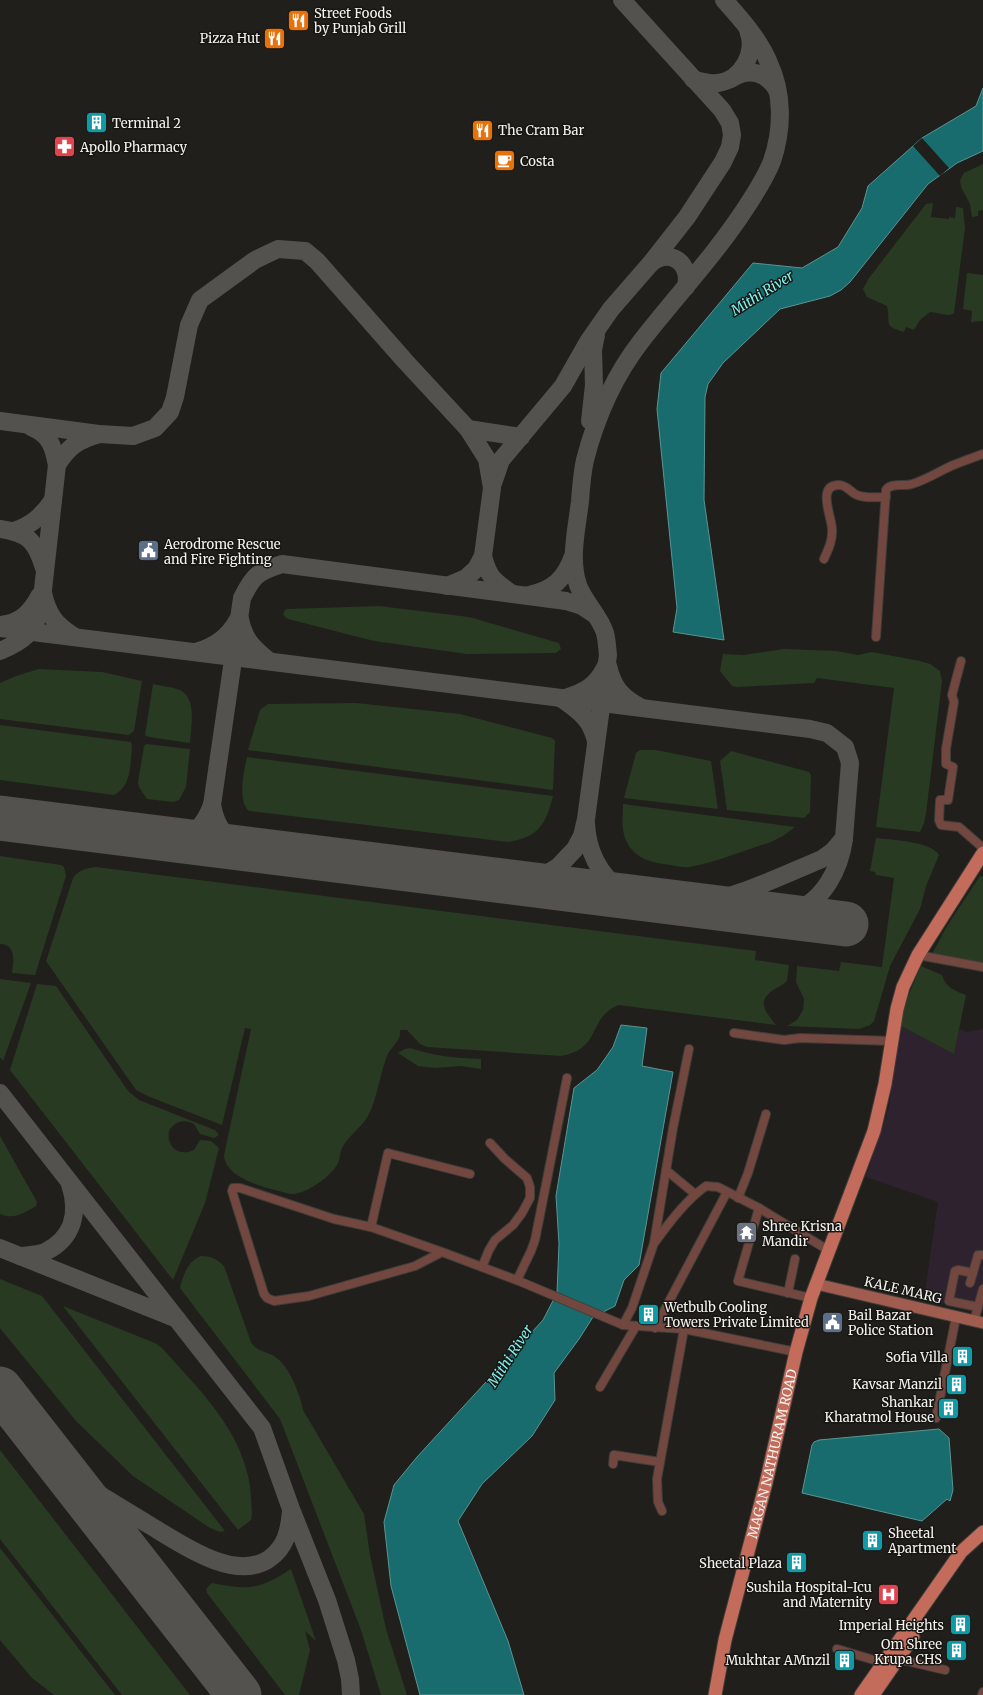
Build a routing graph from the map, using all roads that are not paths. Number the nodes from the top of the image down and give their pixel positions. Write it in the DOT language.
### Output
graph roads {
  1 [pos="983,454"];
  2 [pos="886,497"];
  3 [pos="824,559"];
  4 [pos="876,637"];
  5 [pos="961,661"];
  6 [pos="983,848"];
  7 [pos="983,853"];
  8 [pos="979,869"];
  9 [pos="918,955"];
  10 [pos="983,967"];
  11 [pos="734,1033"];
  12 [pos="892,1041"];
  13 [pos="689,1049"];
  14 [pos="567,1078"];
  15 [pos="766,1114"];
  16 [pos="490,1142"];
  17 [pos="666,1170"];
  18 [pos="470,1174"];
  19 [pos="727,1192"];
  20 [pos="696,1194"];
  21 [pos="738,1198"];
  22 [pos="759,1208"];
  23 [pos="371,1227"];
  24 [pos="654,1243"];
  25 [pos="828,1250"];
  26 [pos="442,1252"];
  27 [pos="983,1255"];
  28 [pos="795,1259"];
  29 [pos="482,1267"];
  30 [pos="973,1273"];
  31 [pos="518,1280"];
  32 [pos="970,1283"];
  33 [pos="816,1284"];
  34 [pos="983,1289"];
  35 [pos="788,1293"];
  36 [pos="811,1298"];
  37 [pos="954,1303"];
  38 [pos="978,1307"];
  39 [pos="953,1316"];
  40 [pos="978,1322"];
  41 [pos="623,1325"];
  42 [pos="636,1326"];
  43 [pos="655,1328"];
  44 [pos="684,1329"];
  45 [pos="796,1352"];
  46 [pos="600,1387"];
  47 [pos="936,1418"];
  48 [pos="660,1462"];
  49 [pos="612,1464"];
  50 [pos="662,1511"];
  51 [pos="983,1532"];
  52 [pos="983,1542"];
  53 [pos="837,1649"];
  54 [pos="898,1659"];
  55 [pos="884,1663"];
  56 [pos="945,1670"];
  57 [pos="983,1692"];
  58 [pos="715,1695"];
  59 [pos="861,1695"];
  60 [pos="873,1695"];
  61 [pos="982,1695"];
  1 -- 2 [label="street"];
  2 -- 3 [label="street"];
  2 -- 4 [label="street"];
  5 -- 6 [label="street"];
  7 -- 8 [label="main road, MAGAN NATHURAM ROAD"];
  8 -- 9 [label="main road, MAGAN NATHURAM ROAD"];
  9 -- 10 [label="street"];
  9 -- 12 [label="main road, MAGAN NATHURAM ROAD"];
  11 -- 12 [label="street"];
  12 -- 25 [label="main road, MAGAN NATHURAM ROAD"];
  13 -- 17 [label="street"];
  14 -- 31 [label="street"];
  15 -- 21 [label="street"];
  16 -- 29 [label="street"];
  17 -- 20 [label="street"];
  17 -- 24 [label="street"];
  18 -- 23 [label="street"];
  19 -- 20 [label="street"];
  19 -- 21 [label="street"];
  19 -- 43 [label="street"];
  20 -- 24 [label="street"];
  21 -- 22 [label="street"];
  22 -- 25 [label="street"];
  22 -- 35 [label="street"];
  23 -- 26 [label="street"];
  23 -- 26 [label="street"];
  24 -- 41 [label="street"];
  25 -- 33 [label="main road, MAGAN NATHURAM ROAD"];
  26 -- 29 [label="street"];
  27 -- 30 [label="street"];
  28 -- 35 [label="street"];
  29 -- 31 [label="street"];
  30 -- 32 [label="street"];
  30 -- 37 [label="street"];
  31 -- 41 [label="street"];
  33 -- 36 [label="main road, MAGAN NATHURAM ROAD"];
  33 -- 39 [label="main road, KALE MARG"];
  34 -- 38 [label="street"];
  35 -- 36 [label="street"];
  36 -- 45 [label="main road, MAGAN NATHURAM ROAD"];
  37 -- 38 [label="street"];
  37 -- 39 [label="street"];
  38 -- 40 [label="street"];
  39 -- 40 [label="main road, KALE MARG"];
  39 -- 47 [label="street"];
  41 -- 42 [label="street"];
  42 -- 43 [label="street"];
  42 -- 46 [label="street"];
  43 -- 44 [label="street"];
  44 -- 45 [label="street"];
  44 -- 48 [label="street"];
  45 -- 58 [label="main road, MAGAN NATHURAM ROAD"];
  48 -- 49 [label="street"];
  48 -- 50 [label="street"];
  51 -- 55 [label="main road"];
  52 -- 54 [label="main road"];
  53 -- 55 [label="street"];
  54 -- 56 [label="street"];
  54 -- 60 [label="main road"];
  55 -- 59 [label="main road"];
  57 -- 61 [label="street"];
}
